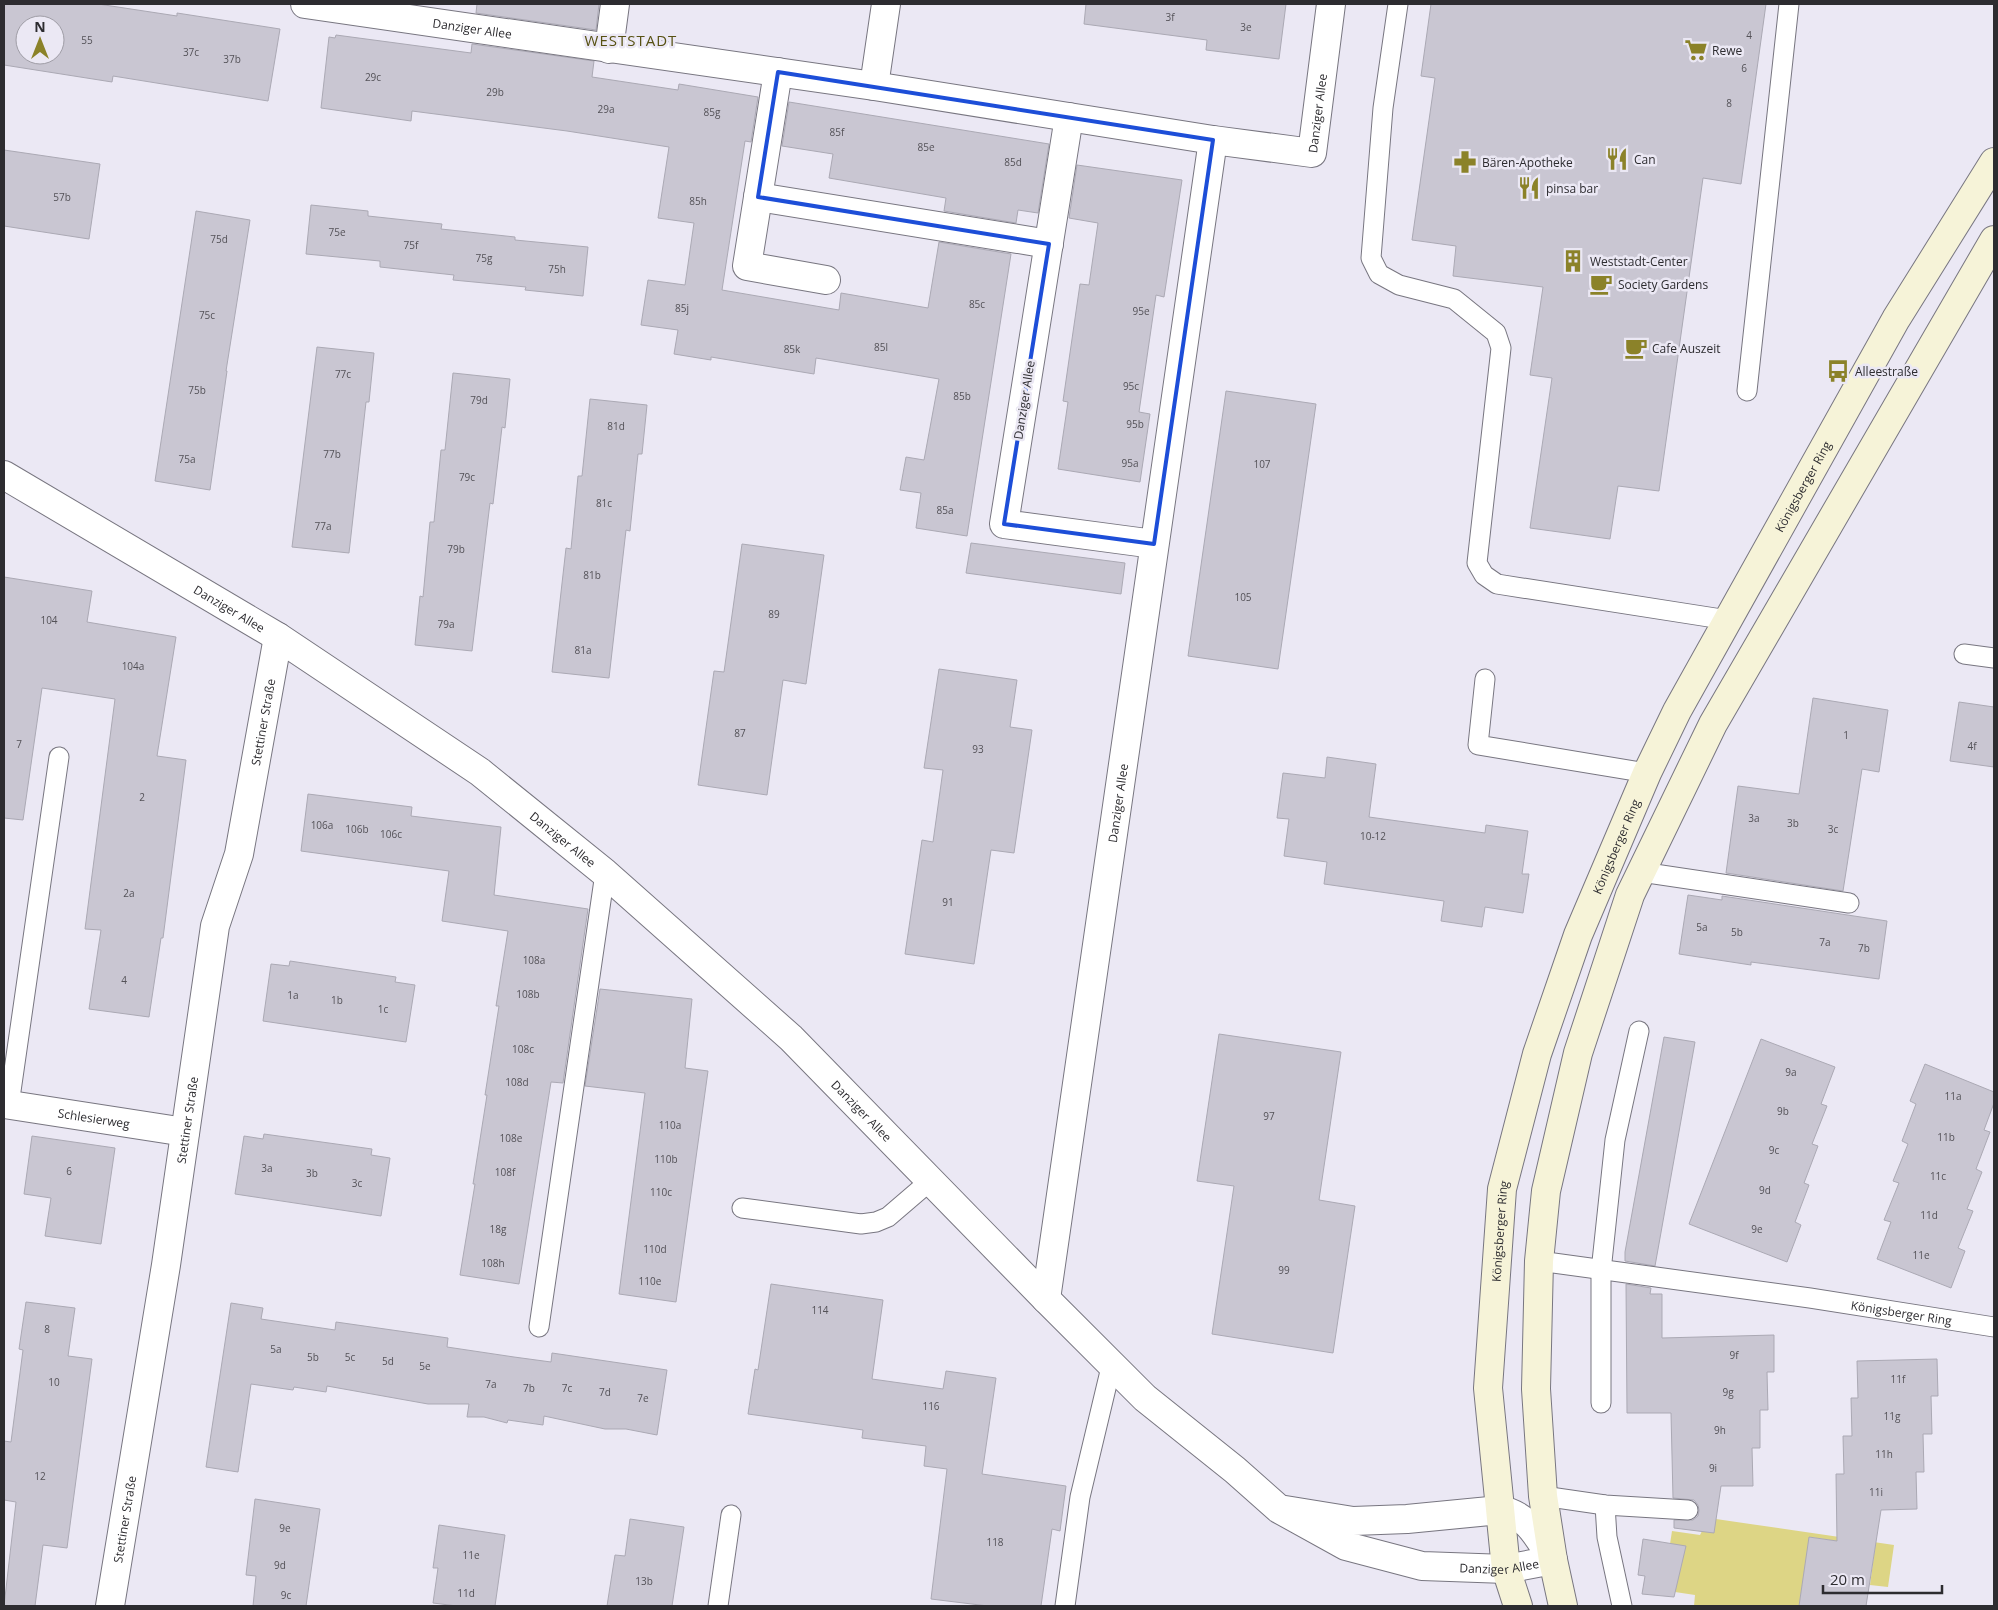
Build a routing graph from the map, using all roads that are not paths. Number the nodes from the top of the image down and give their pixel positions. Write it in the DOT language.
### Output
graph roads {
  1 [pos="305,4"];
  2 [pos="615,4"];
  3 [pos="886,4"];
  4 [pos="1331,4"];
  5 [pos="1398,4"];
  6 [pos="1789,4"];
  7 [pos="337,6"];
  8 [pos="609,49"];
  9 [pos="778,72"];
  10 [pos="874,86"];
  11 [pos="1069,117"];
  12 [pos="1213,140"];
  13 [pos="1994,162"];
  14 [pos="758,198"];
  15 [pos="1994,240"];
  16 [pos="1048,244"];
  17 [pos="826,280"];
  18 [pos="1747,391"];
  19 [pos="4,475"];
  20 [pos="1154,544"];
  21 [pos="1728,620"];
  22 [pos="278,637"];
  23 [pos="1964,654"];
  24 [pos="1994,658"];
  25 [pos="1486,679"];
  26 [pos="59,756"];
  27 [pos="1647,773"];
  28 [pos="1641,872"];
  29 [pos="605,873"];
  30 [pos="1849,903"];
  31 [pos="1639,1031"];
  32 [pos="6,1105"];
  33 [pos="185,1132"];
  34 [pos="930,1181"];
  35 [pos="742,1208"];
  36 [pos="1539,1261"];
  37 [pos="1601,1270"];
  38 [pos="1046,1299"];
  39 [pos="1994,1327"];
  40 [pos="539,1328"];
  41 [pos="1112,1363"];
  42 [pos="1601,1403"];
  43 [pos="1543,1496"];
  44 [pos="1605,1505"];
  45 [pos="1279,1509"];
  46 [pos="1500,1510"];
  47 [pos="1688,1510"];
  48 [pos="730,1515"];
  49 [pos="1553,1560"];
  50 [pos="1506,1569"];
  51 [pos="110,1606"];
  52 [pos="718,1606"];
  53 [pos="1065,1606"];
  54 [pos="1518,1606"];
  55 [pos="1563,1606"];
  56 [pos="1622,1606"];
  1 -- 7 [label="street, Danziger Allee"];
  2 -- 8 [label="street"];
  3 -- 10 [label="street"];
  4 -- 12 [label="street, Danziger Allee"];
  5 -- 21 [label="lane"];
  6 -- 18 [label="lane"];
  7 -- 8 [label="street, Danziger Allee"];
  8 -- 9 [label="street, Danziger Allee"];
  9 -- 10 [label="street, Danziger Allee"];
  9 -- 14 [label="street"];
  10 -- 11 [label="street, Danziger Allee"];
  11 -- 12 [label="street, Danziger Allee"];
  11 -- 16 [label="street, Danziger Allee"];
  12 -- 20 [label="street, Danziger Allee"];
  13 -- 21 [label="main road, Königsberger Ring"];
  14 -- 16 [label="street"];
  14 -- 17 [label="street"];
  15 -- 28 [label="main road"];
  16 -- 20 [label="street, Danziger Allee"];
  19 -- 22 [label="street, Danziger Allee"];
  20 -- 38 [label="street, Danziger Allee"];
  21 -- 27 [label="main road, Königsberger Ring"];
  22 -- 29 [label="street, Danziger Allee"];
  22 -- 33 [label="street, Stettiner Straße"];
  23 -- 24 [label="lane"];
  25 -- 27 [label="lane"];
  26 -- 32 [label="lane"];
  27 -- 46 [label="main road, Königsberger Ring"];
  28 -- 30 [label="lane"];
  28 -- 36 [label="main road"];
  29 -- 34 [label="street, Danziger Allee"];
  29 -- 40 [label="lane"];
  31 -- 37 [label="lane"];
  32 -- 33 [label="street, Schlesierweg"];
  33 -- 51 [label="street, Stettiner Straße"];
  34 -- 35 [label="lane"];
  34 -- 38 [label="street, Danziger Allee"];
  36 -- 37 [label="lane, Königsberger Ring"];
  36 -- 43 [label="main road"];
  37 -- 39 [label="lane, Königsberger Ring"];
  37 -- 42 [label="lane"];
  38 -- 41 [label="street, Danziger Allee"];
  41 -- 45 [label="street, Danziger Allee"];
  41 -- 53 [label="lane"];
  43 -- 44 [label="lane"];
  43 -- 49 [label="main road"];
  44 -- 47 [label="lane"];
  44 -- 56 [label="lane"];
  45 -- 46 [label="street, Danziger Allee"];
  45 -- 50 [label="street, Danziger Allee"];
  46 -- 49 [label="street, Danziger Allee"];
  46 -- 50 [label="main road, Königsberger Ring"];
  48 -- 52 [label="lane"];
  49 -- 50 [label="street, Danziger Allee"];
  49 -- 55 [label="main road"];
  50 -- 54 [label="main road, Königsberger Ring"];
}
